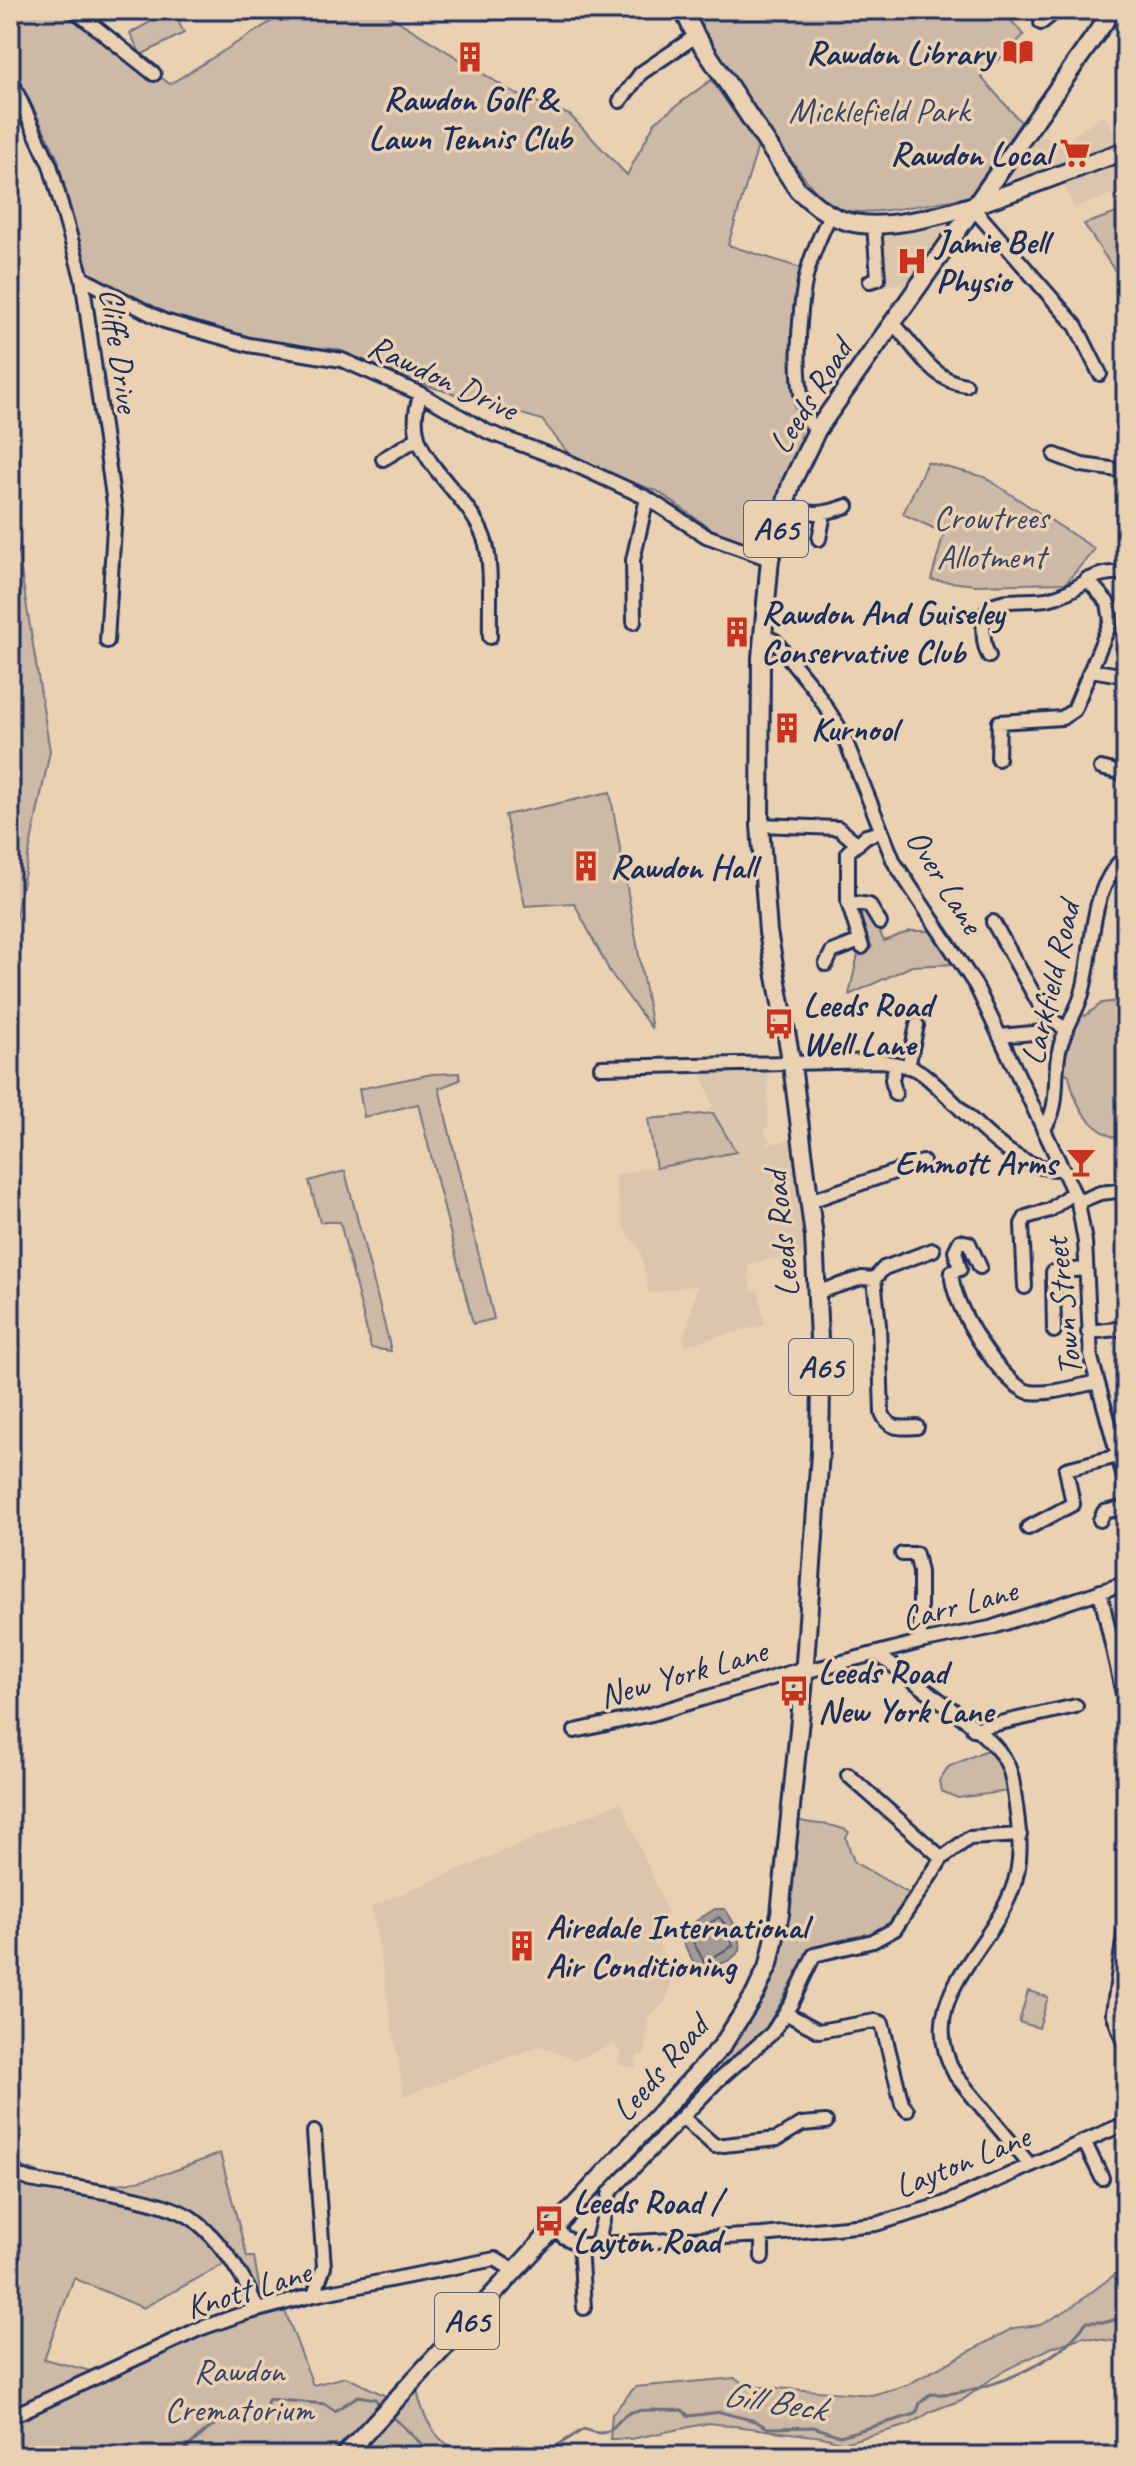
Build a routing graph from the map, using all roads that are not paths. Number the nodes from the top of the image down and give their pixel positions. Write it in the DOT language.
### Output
graph roads {
  1 [pos="74,10"];
  2 [pos="683,10"];
  3 [pos="1070,10"];
  4 [pos="1056,11"];
  5 [pos="1109,11"];
  6 [pos="1041,23"];
  7 [pos="696,36"];
  8 [pos="154,74"];
  9 [pos="10,78"];
  10 [pos="620,101"];
  11 [pos="1126,151"];
  12 [pos="974,206"];
  13 [pos="941,212"];
  14 [pos="830,215"];
  15 [pos="874,225"];
  16 [pos="955,235"];
  17 [pos="82,278"];
  18 [pos="870,281"];
  19 [pos="893,323"];
  20 [pos="1100,374"];
  21 [pos="966,385"];
  22 [pos="421,394"];
  23 [pos="817,430"];
  24 [pos="415,440"];
  25 [pos="1055,455"];
  26 [pos="383,459"];
  27 [pos="1126,471"];
  28 [pos="647,498"];
  29 [pos="784,504"];
  30 [pos="847,506"];
  31 [pos="824,514"];
  32 [pos="819,539"];
  33 [pos="770,559"];
  34 [pos="1126,573"];
  35 [pos="1087,579"];
  36 [pos="634,622"];
  37 [pos="762,635"];
  38 [pos="490,637"];
  39 [pos="107,641"];
  40 [pos="989,656"];
  41 [pos="1091,670"];
  42 [pos="1126,676"];
  43 [pos="998,759"];
  44 [pos="1101,768"];
  45 [pos="1126,774"];
  46 [pos="760,825"];
  47 [pos="882,832"];
  48 [pos="858,844"];
  49 [pos="1126,855"];
  50 [pos="848,902"];
  51 [pos="993,922"];
  52 [pos="880,923"];
  53 [pos="826,964"];
  54 [pos="917,1025"];
  55 [pos="1067,1030"];
  56 [pos="1044,1032"];
  57 [pos="1000,1036"];
  58 [pos="792,1065"];
  59 [pos="902,1066"];
  60 [pos="601,1067"];
  61 [pos="895,1094"];
  62 [pos="1043,1129"];
  63 [pos="923,1162"];
  64 [pos="1062,1169"];
  65 [pos="1126,1190"];
  66 [pos="1075,1197"];
  67 [pos="810,1201"];
  68 [pos="933,1250"];
  69 [pos="980,1267"];
  70 [pos="1085,1269"];
  71 [pos="874,1279"];
  72 [pos="1025,1287"];
  73 [pos="818,1292"];
  74 [pos="1126,1328"];
  75 [pos="1054,1331"];
  76 [pos="1088,1332"];
  77 [pos="1097,1382"];
  78 [pos="917,1427"];
  79 [pos="1118,1456"];
  80 [pos="1126,1485"];
  81 [pos="1126,1507"];
  82 [pos="1100,1520"];
  83 [pos="1028,1528"];
  84 [pos="902,1554"];
  85 [pos="1126,1583"];
  86 [pos="1100,1591"];
  87 [pos="920,1642"];
  88 [pos="878,1654"];
  89 [pos="804,1670"];
  90 [pos="1125,1703"];
  91 [pos="1076,1706"];
  92 [pos="973,1729"];
  93 [pos="575,1731"];
  94 [pos="848,1775"];
  95 [pos="1020,1835"];
  96 [pos="942,1858"];
  97 [pos="1126,1920"];
  98 [pos="785,2013"];
  99 [pos="1126,2048"];
  100 [pos="907,2110"];
  101 [pos="682,2117"];
  102 [pos="826,2122"];
  103 [pos="1126,2124"];
  104 [pos="314,2132"];
  105 [pos="1084,2141"];
  106 [pos="1029,2164"];
  107 [pos="10,2172"];
  108 [pos="1102,2178"];
  109 [pos="555,2226"];
  110 [pos="762,2235"];
  111 [pos="597,2244"];
  112 [pos="580,2245"];
  113 [pos="762,2257"];
  114 [pos="324,2267"];
  115 [pos="513,2270"];
  116 [pos="343,2289"];
  117 [pos="314,2295"];
  118 [pos="584,2308"];
  119 [pos="258,2310"];
  120 [pos="10,2417"];
  121 [pos="344,2456"];
  1 -- 8 [label="street"];
  2 -- 7 [label="main road"];
  3 -- 4 [label="street"];
  4 -- 6 [label="street"];
  5 -- 12 [label="main road, A65"];
  7 -- 10 [label="street"];
  7 -- 14 [label="main road"];
  9 -- 17 [label="street, Cliffe Drive"];
  11 -- 12 [label="main road"];
  12 -- 13 [label="main road"];
  12 -- 16 [label="main road, Leeds Road / A65"];
  12 -- 20 [label="street"];
  13 -- 15 [label="main road"];
  13 -- 16 [label="main road"];
  14 -- 15 [label="main road"];
  14 -- 23 [label="street"];
  15 -- 18 [label="street"];
  16 -- 19 [label="main road, Leeds Road / A65"];
  17 -- 22 [label="street, Rawdon Drive"];
  17 -- 39 [label="street, Cliffe Drive"];
  19 -- 21 [label="street"];
  19 -- 23 [label="main road, Leeds Road / A65"];
  22 -- 24 [label="street"];
  22 -- 28 [label="street, Rawdon Drive"];
  23 -- 29 [label="main road, Leeds Road / A65"];
  24 -- 26 [label="street"];
  24 -- 38 [label="street"];
  25 -- 27 [label="street"];
  28 -- 33 [label="street, Rawdon Drive"];
  28 -- 36 [label="street"];
  29 -- 31 [label="street"];
  29 -- 33 [label="main road, Leeds Road / A65"];
  30 -- 31 [label="street"];
  31 -- 32 [label="street"];
  33 -- 37 [label="main road, Leeds Road / A65"];
  34 -- 35 [label="street"];
  35 -- 40 [label="street"];
  35 -- 41 [label="street"];
  37 -- 46 [label="main road, Leeds Road / A65"];
  37 -- 47 [label="street, Over Lane"];
  41 -- 42 [label="street"];
  41 -- 43 [label="street"];
  44 -- 45 [label="street"];
  46 -- 48 [label="street"];
  46 -- 58 [label="main road, Leeds Road / A65"];
  47 -- 48 [label="street"];
  47 -- 57 [label="street, Over Lane"];
  48 -- 50 [label="street"];
  49 -- 55 [label="street, Larkfield Road"];
  50 -- 52 [label="street"];
  50 -- 53 [label="street"];
  51 -- 55 [label="street"];
  54 -- 59 [label="street"];
  55 -- 62 [label="street, Larkfield Road"];
  56 -- 57 [label="street"];
  57 -- 62 [label="street, Over Lane"];
  58 -- 59 [label="street"];
  58 -- 60 [label="street"];
  58 -- 67 [label="main road, Leeds Road / A65"];
  59 -- 61 [label="street"];
  59 -- 64 [label="street"];
  62 -- 64 [label="street, Town Street"];
  63 -- 67 [label="street"];
  64 -- 66 [label="street, Town Street"];
  65 -- 66 [label="street"];
  66 -- 70 [label="street, Town Street"];
  66 -- 72 [label="street"];
  67 -- 73 [label="main road, Leeds Road / A65"];
  68 -- 71 [label="street"];
  69 -- 77 [label="street"];
  70 -- 75 [label="street"];
  70 -- 76 [label="street, Town Street"];
  71 -- 73 [label="street"];
  71 -- 78 [label="street"];
  73 -- 89 [label="main road, Leeds Road / A65"];
  74 -- 76 [label="street"];
  76 -- 77 [label="street, Town Street"];
  77 -- 79 [label="street, Town Street"];
  79 -- 80 [label="street, Town Street"];
  79 -- 83 [label="street"];
  81 -- 82 [label="street"];
  84 -- 87 [label="street"];
  85 -- 86 [label="street, Carr Lane"];
  86 -- 87 [label="street, Carr Lane"];
  86 -- 90 [label="street"];
  87 -- 88 [label="street, Carr Lane"];
  88 -- 89 [label="street, Carr Lane"];
  88 -- 92 [label="street"];
  89 -- 93 [label="street, New York Lane"];
  89 -- 109 [label="main road, Leeds Road / A65"];
  91 -- 92 [label="street"];
  92 -- 95 [label="street"];
  94 -- 96 [label="street"];
  95 -- 96 [label="street"];
  95 -- 106 [label="street"];
  96 -- 98 [label="street"];
  97 -- 99 [label="street"];
  98 -- 100 [label="street"];
  98 -- 101 [label="street"];
  101 -- 102 [label="street"];
  101 -- 111 [label="street"];
  103 -- 105 [label="street, Layton Lane"];
  104 -- 114 [label="street"];
  105 -- 106 [label="street, Layton Lane"];
  105 -- 108 [label="street, Layton Lane"];
  106 -- 110 [label="street, Layton Lane"];
  107 -- 119 [label="street"];
  109 -- 112 [label="street"];
  109 -- 115 [label="main road, Leeds Road / A65"];
  110 -- 111 [label="street, Layton Lane"];
  110 -- 113 [label="street"];
  111 -- 112 [label="street, Layton Lane"];
  112 -- 118 [label="street"];
  114 -- 116 [label="street"];
  114 -- 117 [label="street"];
  115 -- 116 [label="street, Knott Lane"];
  115 -- 121 [label="main road, Leeds Road / A65"];
  116 -- 117 [label="street, Knott Lane"];
  117 -- 119 [label="street, Knott Lane"];
  119 -- 120 [label="street, Knott Lane"];
}
